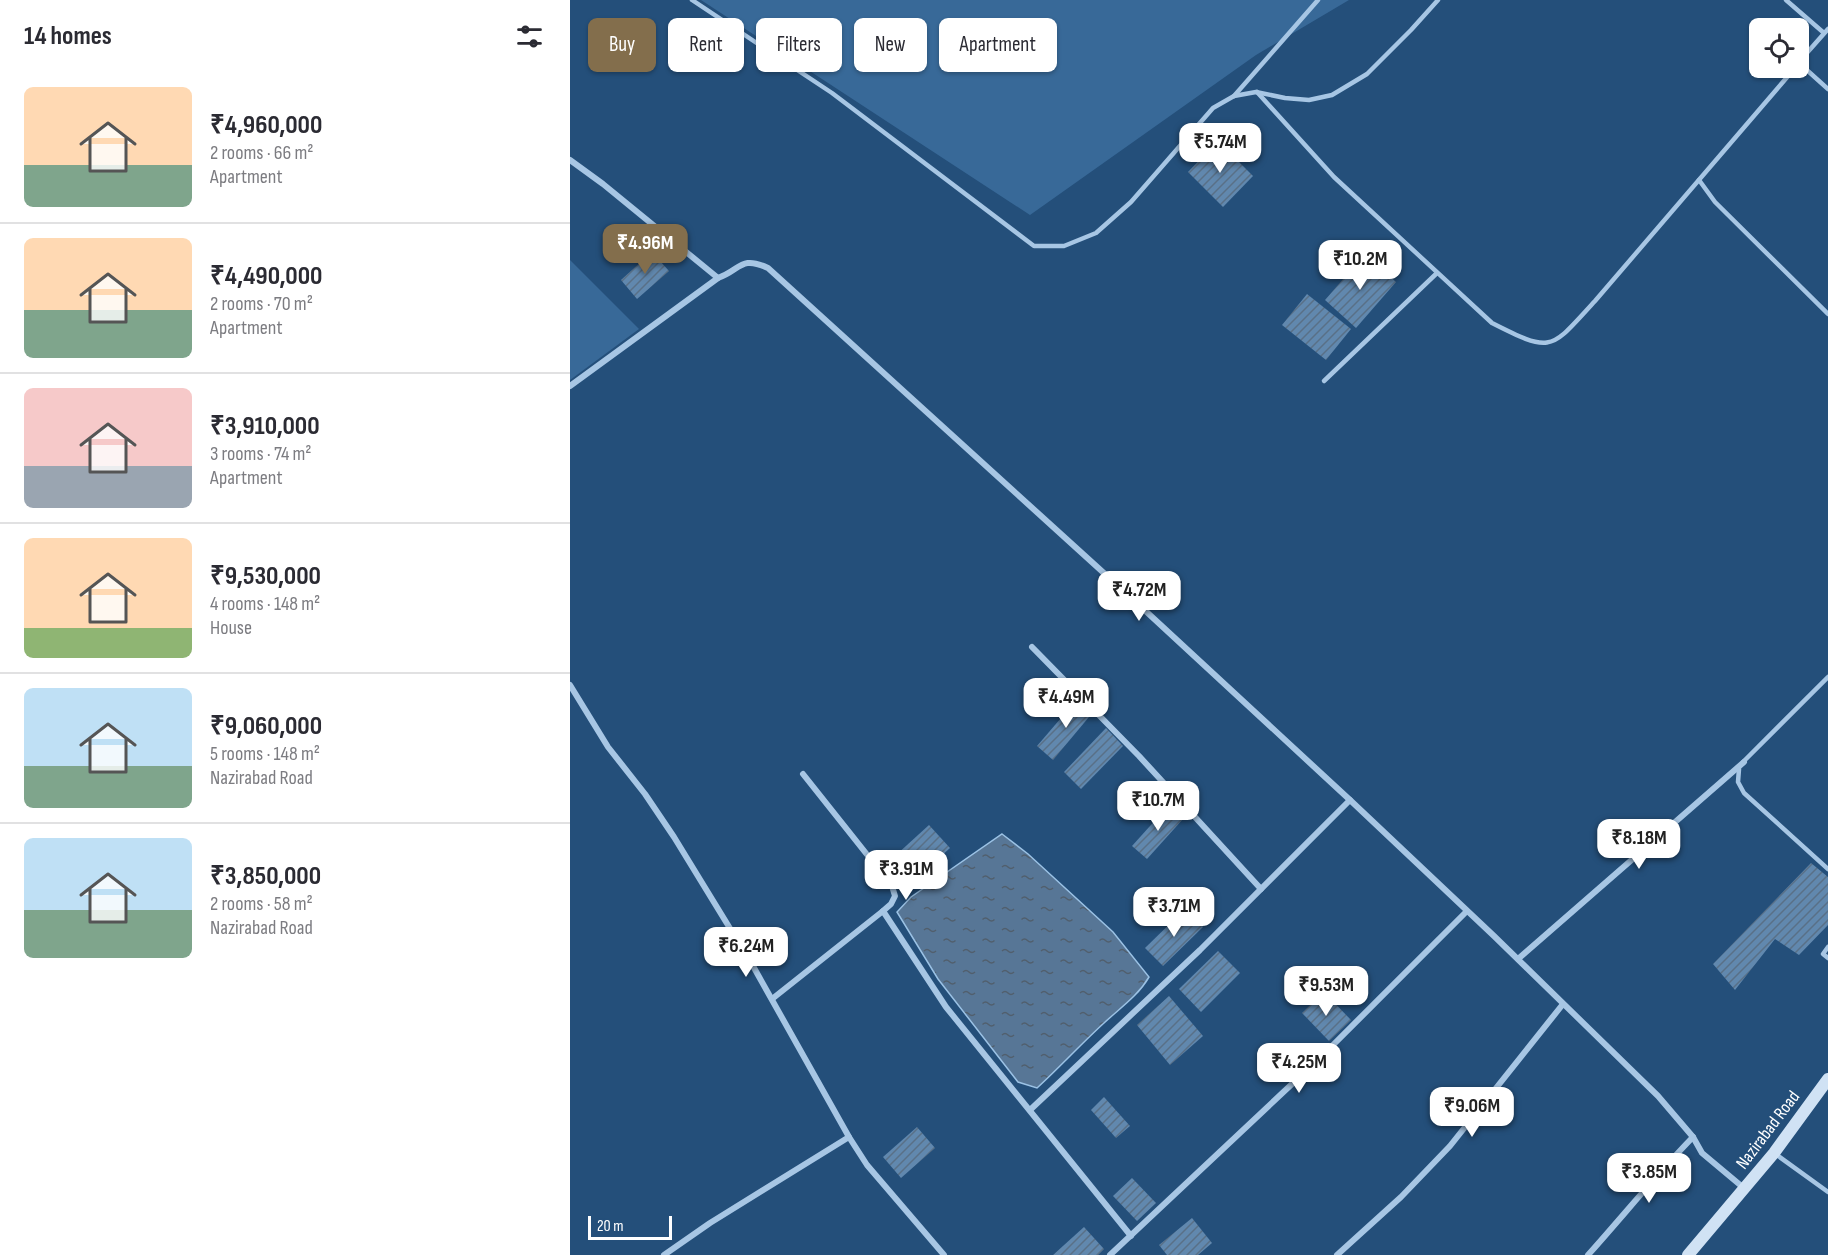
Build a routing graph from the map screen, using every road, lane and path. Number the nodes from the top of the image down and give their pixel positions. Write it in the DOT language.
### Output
graph roads {
  1 [pos="692,0"];
  2 [pos="1318,0"];
  3 [pos="1438,0"];
  4 [pos="1786,0"];
  5 [pos="1826,31"];
  6 [pos="1809,51"];
  7 [pos="1809,72"];
  8 [pos="1786,78"];
  9 [pos="1828,89"];
  10 [pos="1256,92"];
  11 [pos="1234,96"];
  12 [pos="570,160"];
  13 [pos="1699,180"];
  14 [pos="1437,273"];
  15 [pos="718,278"];
  16 [pos="1828,314"];
  17 [pos="1324,381"];
  18 [pos="570,386"];
  19 [pos="1032,647"];
  20 [pos="1828,677"];
  21 [pos="570,685"];
  22 [pos="1744,762"];
  23 [pos="803,774"];
  24 [pos="1350,800"];
  25 [pos="1828,870"];
  26 [pos="1262,889"];
  27 [pos="1467,910"];
  28 [pos="884,911"];
  29 [pos="1828,947"];
  30 [pos="1828,958"];
  31 [pos="1518,959"];
  32 [pos="772,999"];
  33 [pos="1563,1004"];
  34 [pos="1828,1079"];
  35 [pos="1030,1110"];
  36 [pos="849,1137"];
  37 [pos="1693,1137"];
  38 [pos="1774,1153"];
  39 [pos="1745,1189"];
  40 [pos="1828,1192"];
  41 [pos="1131,1236"];
  42 [pos="664,1255"];
  43 [pos="944,1255"];
  44 [pos="1110,1255"];
  45 [pos="1337,1255"];
  46 [pos="1588,1255"];
  47 [pos="1688,1255"];
  1 -- 11 [label="lane"];
  2 -- 11 [label="lane"];
  3 -- 10 [label="lane"];
  4 -- 5 [label="lane"];
  5 -- 6 [label="lane"];
  7 -- 9 [label="lane"];
  8 -- 13 [label="lane"];
  10 -- 11 [label="lane"];
  10 -- 14 [label="lane"];
  12 -- 15 [label="street"];
  13 -- 14 [label="lane"];
  13 -- 16 [label="lane"];
  14 -- 17 [label="lane"];
  15 -- 18 [label="street"];
  15 -- 24 [label="street"];
  19 -- 26 [label="street"];
  20 -- 22 [label="lane"];
  21 -- 32 [label="street"];
  22 -- 25 [label="lane"];
  22 -- 31 [label="street"];
  23 -- 28 [label="street"];
  24 -- 26 [label="street"];
  24 -- 27 [label="street"];
  26 -- 35 [label="street"];
  27 -- 31 [label="street"];
  27 -- 41 [label="street"];
  28 -- 32 [label="street"];
  28 -- 35 [label="street"];
  29 -- 30 [label="lane"];
  31 -- 33 [label="street"];
  32 -- 36 [label="street"];
  33 -- 37 [label="street"];
  33 -- 45 [label="street"];
  34 -- 38 [label="main road, Nazirabad Road"];
  35 -- 41 [label="street"];
  36 -- 42 [label="street"];
  36 -- 43 [label="street"];
  37 -- 39 [label="street"];
  37 -- 46 [label="street"];
  38 -- 39 [label="main road, Nazirabad Road"];
  38 -- 40 [label="lane"];
  39 -- 47 [label="main road, Nazirabad Road"];
  41 -- 44 [label="street"];
}
